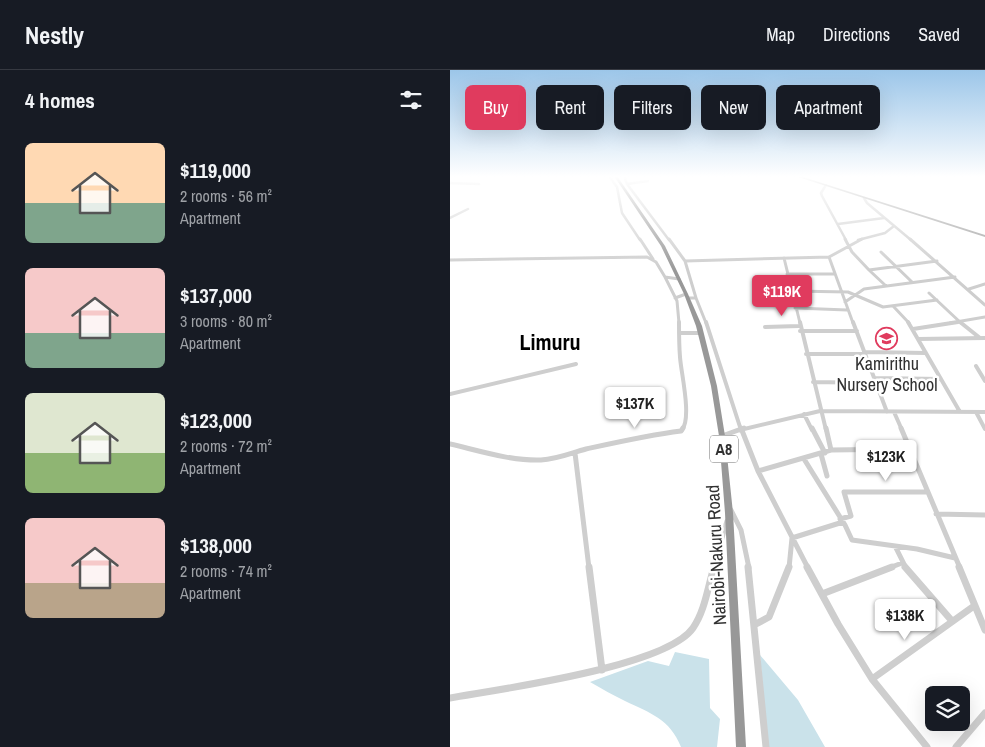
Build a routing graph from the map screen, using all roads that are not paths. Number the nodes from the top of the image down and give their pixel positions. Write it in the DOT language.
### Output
graph roads {
  1 [pos="622,208"];
  2 [pos="637,208"];
  3 [pos="640,208"];
  4 [pos="829,208"];
  5 [pos="872,208"];
  6 [pos="895,208"];
  7 [pos="468,209"];
  8 [pos="450,218"];
  9 [pos="884,218"];
  10 [pos="838,224"];
  11 [pos="894,226"];
  12 [pos="985,236"];
  13 [pos="849,246"];
  14 [pos="881,252"];
  15 [pos="829,257"];
  16 [pos="784,258"];
  17 [pos="450,260"];
  18 [pos="653,260"];
  19 [pos="685,261"];
  20 [pos="937,261"];
  21 [pos="896,266"];
  22 [pos="869,270"];
  23 [pos="787,274"];
  24 [pos="835,274"];
  25 [pos="665,277"];
  26 [pos="955,278"];
  27 [pos="679,279"];
  28 [pos="912,282"];
  29 [pos="985,284"];
  30 [pos="886,286"];
  31 [pos="969,288"];
  32 [pos="792,291"];
  33 [pos="840,291"];
  34 [pos="929,293"];
  35 [pos="855,294"];
  36 [pos="687,296"];
  37 [pos="675,298"];
  38 [pos="696,298"];
  39 [pos="937,300"];
  40 [pos="844,302"];
  41 [pos="985,305"];
  42 [pos="894,306"];
  43 [pos="795,308"];
  44 [pos="847,310"];
  45 [pos="985,317"];
  46 [pos="961,321"];
  47 [pos="765,327"];
  48 [pos="800,328"];
  49 [pos="912,329"];
  50 [pos="856,332"];
  51 [pos="679,333"];
  52 [pos="701,333"];
  53 [pos="982,338"];
  54 [pos="918,339"];
  55 [pos="865,353"];
  56 [pos="926,353"];
  57 [pos="806,354"];
  58 [pos="576,364"];
  59 [pos="976,366"];
  60 [pos="941,379"];
  61 [pos="875,381"];
  62 [pos="985,381"];
  63 [pos="813,382"];
  64 [pos="450,394"];
  65 [pos="820,411"];
  66 [pos="887,412"];
  67 [pos="894,412"];
  68 [pos="960,412"];
  69 [pos="976,412"];
  70 [pos="985,412"];
  71 [pos="804,414"];
  72 [pos="741,429"];
  73 [pos="985,429"];
  74 [pos="722,436"];
  75 [pos="450,444"];
  76 [pos="911,449"];
  77 [pos="831,450"];
  78 [pos="575,453"];
  79 [pos="823,454"];
  80 [pos="804,459"];
  81 [pos="758,472"];
  82 [pos="828,476"];
  83 [pos="927,492"];
  84 [pos="728,504"];
  85 [pos="729,513"];
  86 [pos="936,514"];
  87 [pos="985,516"];
  88 [pos="841,520"];
  89 [pos="792,538"];
  90 [pos="895,546"];
  91 [pos="955,558"];
  92 [pos="902,563"];
  93 [pos="822,594"];
  94 [pos="974,606"];
  95 [pos="952,621"];
  96 [pos="754,625"];
  97 [pos="985,630"];
  98 [pos="602,670"];
  99 [pos="872,679"];
  100 [pos="450,698"];
  101 [pos="985,713"];
  102 [pos="741,747"];
  103 [pos="766,747"];
  104 [pos="928,747"];
  105 [pos="956,747"];
  1 -- 18 [label="street"];
  2 -- 27 [label="highway, Nairobi-Nakuru Road / A8"];
  3 -- 19 [label="street"];
  4 -- 10 [label="street"];
  5 -- 9 [label="street"];
  6 -- 12 [label="highway"];
  7 -- 8 [label="street"];
  9 -- 10 [label="street"];
  9 -- 11 [label="street"];
  10 -- 13 [label="street"];
  11 -- 13 [label="street"];
  11 -- 20 [label="street"];
  13 -- 15 [label="street"];
  13 -- 22 [label="street"];
  14 -- 21 [label="street"];
  15 -- 16 [label="street"];
  15 -- 24 [label="street"];
  16 -- 19 [label="street"];
  16 -- 23 [label="street"];
  17 -- 18 [label="street"];
  18 -- 25 [label="street"];
  19 -- 38 [label="street"];
  20 -- 21 [label="street"];
  20 -- 26 [label="street"];
  21 -- 22 [label="street"];
  21 -- 28 [label="street"];
  22 -- 30 [label="street"];
  23 -- 24 [label="street"];
  23 -- 32 [label="street"];
  24 -- 33 [label="street"];
  25 -- 27 [label="street"];
  25 -- 37 [label="street"];
  26 -- 28 [label="street"];
  26 -- 31 [label="street"];
  27 -- 36 [label="highway, Nairobi-Nakuru Road / A8"];
  28 -- 30 [label="street"];
  29 -- 31 [label="street"];
  30 -- 35 [label="street"];
  31 -- 41 [label="street"];
  32 -- 33 [label="street"];
  32 -- 43 [label="street"];
  33 -- 35 [label="street"];
  33 -- 40 [label="street"];
  34 -- 39 [label="street"];
  35 -- 40 [label="street"];
  35 -- 42 [label="street"];
  36 -- 37 [label="street"];
  36 -- 38 [label="street"];
  36 -- 52 [label="highway, Nairobi-Nakuru Road / A8"];
  37 -- 51 [label="street"];
  38 -- 72 [label="street"];
  39 -- 42 [label="street"];
  39 -- 46 [label="street"];
  40 -- 44 [label="street"];
  42 -- 49 [label="street"];
  43 -- 44 [label="street"];
  43 -- 48 [label="street"];
  44 -- 50 [label="street"];
  45 -- 46 [label="street"];
  46 -- 49 [label="street"];
  46 -- 53 [label="street"];
  47 -- 48 [label="street"];
  48 -- 50 [label="street"];
  48 -- 57 [label="street"];
  49 -- 54 [label="street"];
  50 -- 55 [label="street"];
  51 -- 52 [label="street"];
  51 -- 78 [label="street"];
  52 -- 74 [label="highway, Nairobi-Nakuru Road / A8"];
  53 -- 54 [label="street"];
  54 -- 56 [label="street"];
  55 -- 56 [label="street"];
  55 -- 57 [label="street"];
  55 -- 61 [label="street"];
  56 -- 60 [label="street"];
  57 -- 63 [label="street"];
  58 -- 64 [label="street"];
  59 -- 62 [label="street"];
  60 -- 61 [label="street"];
  60 -- 68 [label="street"];
  61 -- 63 [label="street"];
  61 -- 66 [label="street"];
  63 -- 65 [label="street"];
  65 -- 66 [label="street"];
  65 -- 71 [label="street"];
  65 -- 77 [label="street"];
  66 -- 67 [label="street"];
  67 -- 68 [label="street"];
  67 -- 76 [label="street"];
  68 -- 69 [label="street"];
  69 -- 70 [label="street"];
  69 -- 73 [label="street"];
  71 -- 72 [label="street"];
  71 -- 79 [label="street"];
  72 -- 74 [label="street"];
  72 -- 81 [label="street"];
  74 -- 84 [label="highway, Nairobi-Nakuru Road / A8"];
  75 -- 78 [label="street"];
  76 -- 77 [label="street"];
  76 -- 83 [label="street"];
  77 -- 79 [label="street"];
  78 -- 98 [label="street"];
  79 -- 80 [label="street"];
  79 -- 82 [label="street"];
  80 -- 81 [label="street"];
  80 -- 88 [label="street"];
  81 -- 89 [label="street"];
  83 -- 86 [label="street"];
  83 -- 88 [label="street"];
  84 -- 85 [label="highway, Nairobi-Nakuru Road / A8"];
  84 -- 96 [label="street"];
  85 -- 98 [label="street"];
  85 -- 102 [label="highway, Nairobi-Nakuru Road / A8"];
  86 -- 87 [label="street"];
  86 -- 91 [label="street"];
  88 -- 89 [label="street"];
  88 -- 90 [label="street"];
  89 -- 93 [label="street"];
  89 -- 96 [label="street"];
  90 -- 91 [label="street"];
  90 -- 92 [label="street"];
  91 -- 94 [label="street"];
  92 -- 93 [label="street"];
  92 -- 95 [label="street"];
  93 -- 99 [label="street"];
  94 -- 95 [label="street"];
  94 -- 97 [label="street"];
  95 -- 99 [label="street"];
  96 -- 103 [label="street"];
  98 -- 100 [label="street"];
  99 -- 104 [label="street"];
  101 -- 105 [label="street"];
}
